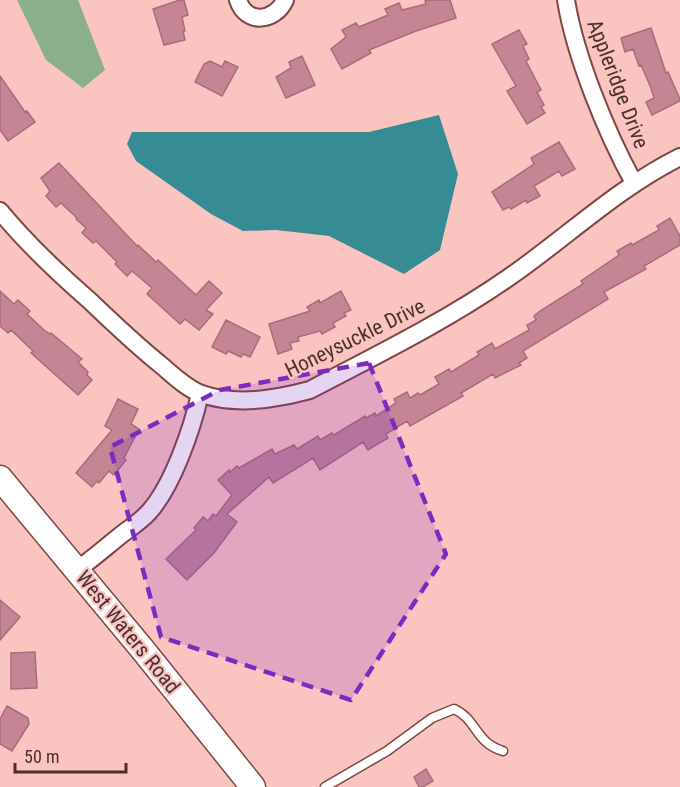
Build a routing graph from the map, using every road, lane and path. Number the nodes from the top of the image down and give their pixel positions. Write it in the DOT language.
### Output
graph roads {
  1 [pos="238,0"];
  2 [pos="285,0"];
  3 [pos="566,0"];
  4 [pos="680,157"];
  5 [pos="634,183"];
  6 [pos="0,211"];
  7 [pos="200,394"];
  8 [pos="0,478"];
  9 [pos="77,570"];
  10 [pos="503,751"];
  11 [pos="253,787"];
  12 [pos="325,787"];
  1 -- 2 [label="street"];
  3 -- 5 [label="street, Appleridge Drive"];
  4 -- 5 [label="street, Honeysuckle Drive"];
  5 -- 7 [label="street, Honeysuckle Drive"];
  6 -- 7 [label="street, Honeysuckle Drive"];
  7 -- 9 [label="street"];
  8 -- 9 [label="street, West Waters Road"];
  9 -- 11 [label="street, West Waters Road"];
  10 -- 12 [label="lane"];
}
